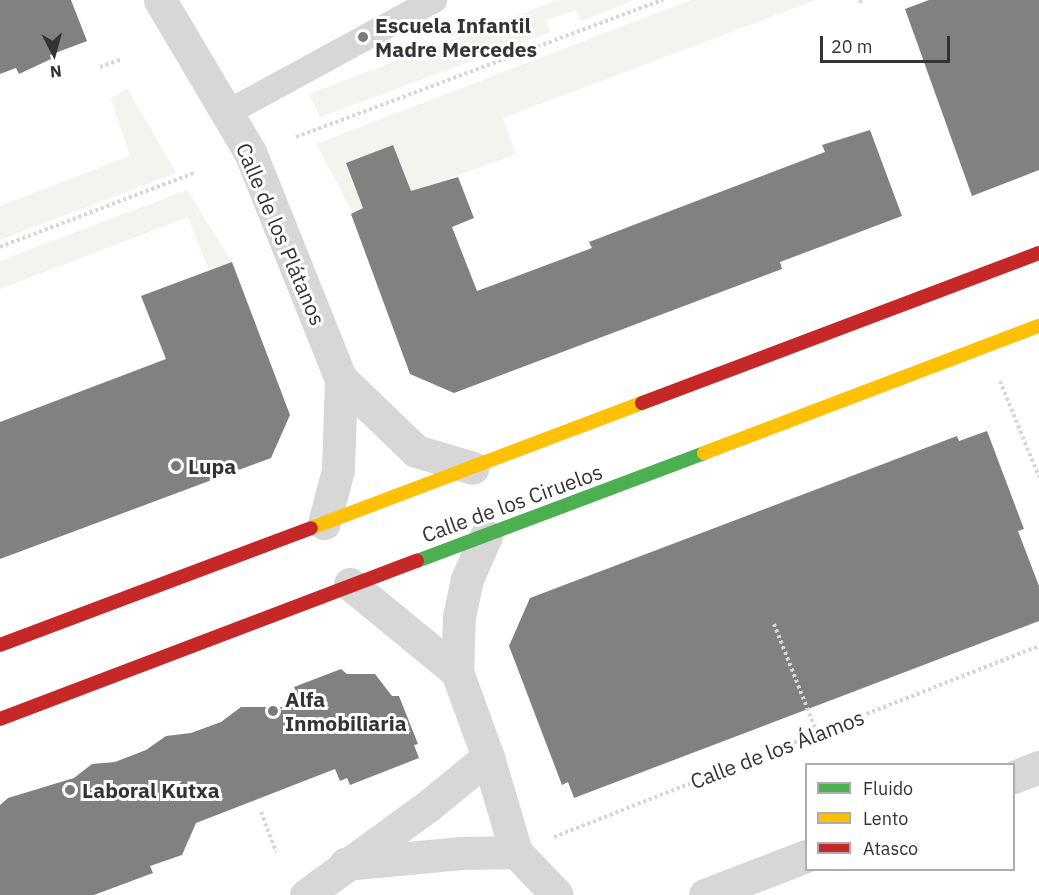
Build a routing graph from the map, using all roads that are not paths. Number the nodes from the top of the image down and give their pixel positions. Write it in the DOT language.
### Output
graph roads {
  1 [pos="160,0"];
  2 [pos="434,0"];
  3 [pos="227,113"];
  4 [pos="1039,253"];
  5 [pos="1039,326"];
  6 [pos="341,379"];
  7 [pos="473,468"];
  8 [pos="324,523"];
  9 [pos="486,536"];
  10 [pos="350,584"];
  11 [pos="0,645"];
  12 [pos="457,672"];
  13 [pos="0,719"];
  14 [pos="488,757"];
  15 [pos="1039,767"];
  16 [pos="1015,777"];
  17 [pos="516,852"];
  18 [pos="805,857"];
  19 [pos="344,864"];
  20 [pos="306,895"];
  21 [pos="557,895"];
  22 [pos="705,895"];
  1 -- 3 [label="street, Calle de los Plátanos"];
  2 -- 3 [label="lane"];
  3 -- 6 [label="street, Calle de los Plátanos"];
  4 -- 7 [label="main road"];
  5 -- 9 [label="main road, Calle de los Ciruelos"];
  6 -- 7 [label="street, Calle de los Plátanos"];
  6 -- 8 [label="street, Calle de los Plátanos"];
  7 -- 8 [label="main road"];
  8 -- 11 [label="main road"];
  9 -- 10 [label="main road, Calle de los Ciruelos"];
  9 -- 12 [label="street"];
  10 -- 12 [label="street"];
  10 -- 13 [label="main road, Calle de los Ciruelos"];
  12 -- 14 [label="street"];
  14 -- 17 [label="street"];
  14 -- 19 [label="street"];
  15 -- 16 [label="street"];
  17 -- 19 [label="street"];
  17 -- 21 [label="street"];
  18 -- 22 [label="street"];
  19 -- 20 [label="street"];
}
